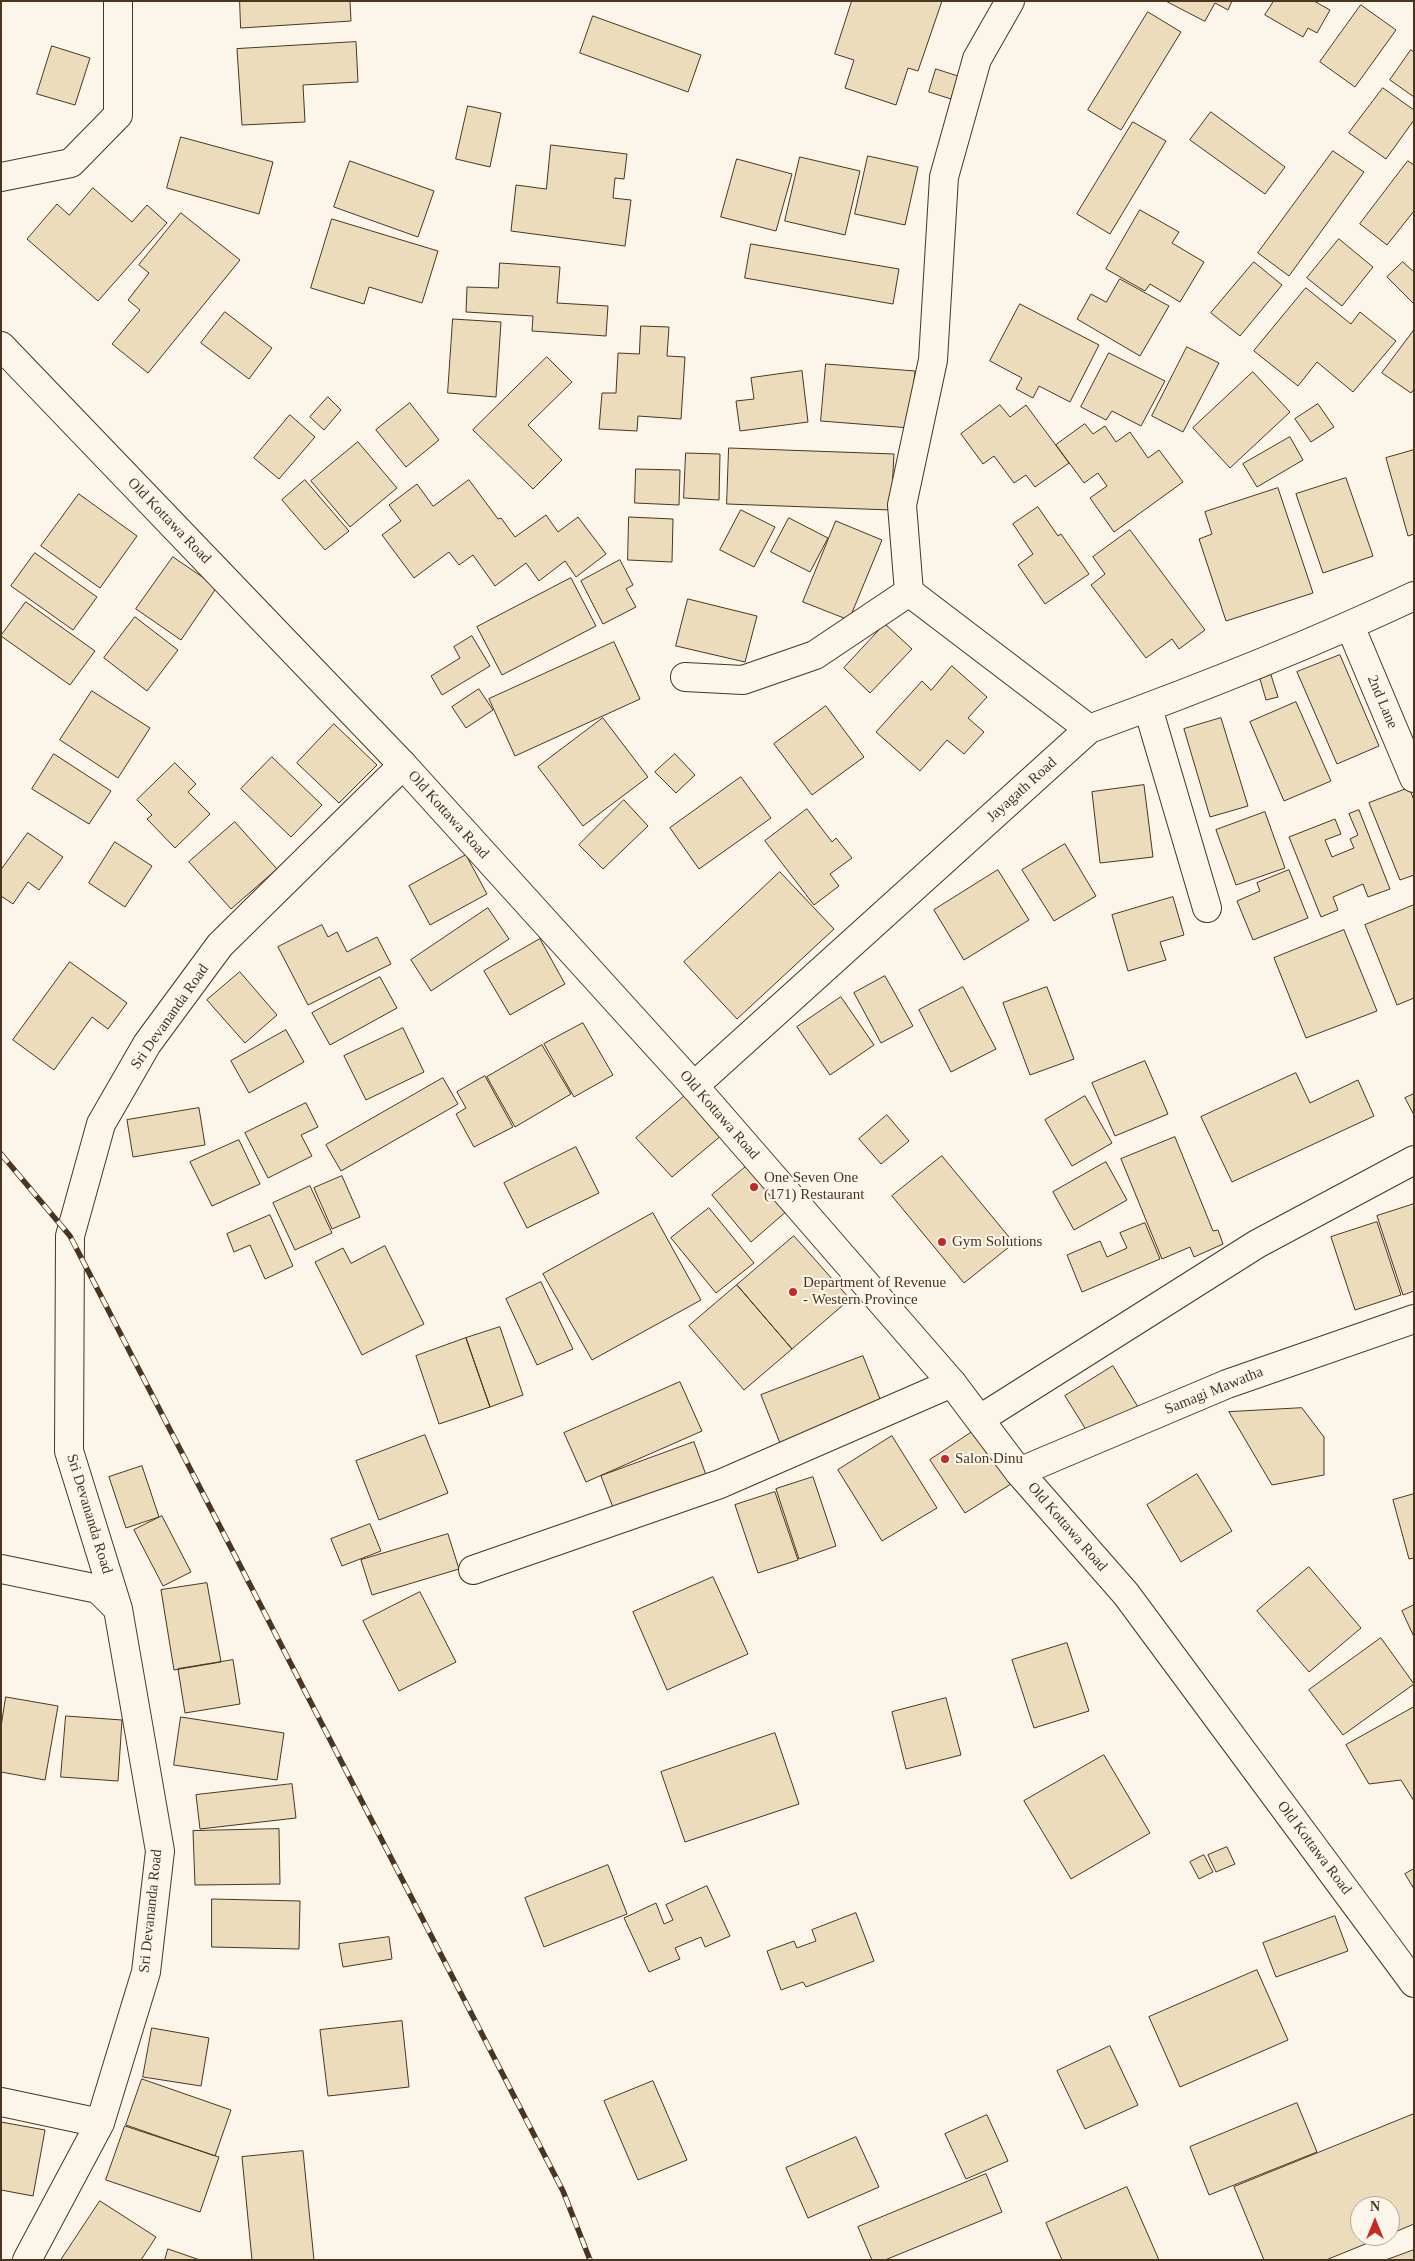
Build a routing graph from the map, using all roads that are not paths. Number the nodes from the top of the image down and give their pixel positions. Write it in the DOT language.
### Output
graph roads {
  1 [pos="118,1"];
  2 [pos="1010,1"];
  3 [pos="1,177"];
  4 [pos="1,346"];
  5 [pos="909,592"];
  6 [pos="1414,596"];
  7 [pos="1350,626"];
  8 [pos="685,677"];
  9 [pos="1148,708"];
  10 [pos="1089,729"];
  11 [pos="403,766"];
  12 [pos="1414,778"];
  13 [pos="1207,908"];
  14 [pos="694,1086"];
  15 [pos="1414,1160"];
  16 [pos="1414,1319"];
  17 [pos="952,1383"];
  18 [pos="980,1419"];
  19 [pos="1019,1472"];
  20 [pos="1,1569"];
  21 [pos="473,1570"];
  22 [pos="118,1609"];
  23 [pos="1414,1982"];
  24 [pos="1,2102"];
  25 [pos="100,2123"];
  26 [pos="27,2260"];
  1 -- 3 [label="street"];
  2 -- 5 [label="street"];
  4 -- 11 [label="street, Old Kottawa Road"];
  5 -- 8 [label="street"];
  5 -- 10 [label="street"];
  6 -- 7 [label="street, Jayagath Road"];
  7 -- 9 [label="street, Jayagath Road"];
  7 -- 12 [label="street, 2nd Lane"];
  9 -- 10 [label="street, Jayagath Road"];
  9 -- 13 [label="street"];
  10 -- 14 [label="street, Jayagath Road"];
  11 -- 14 [label="street, Old Kottawa Road"];
  11 -- 22 [label="street, Sri Devananda Road"];
  14 -- 17 [label="street, Old Kottawa Road"];
  15 -- 18 [label="street"];
  16 -- 19 [label="street, Samagi Mawatha"];
  17 -- 18 [label="street, Old Kottawa Road"];
  17 -- 21 [label="street"];
  18 -- 19 [label="street, Old Kottawa Road"];
  19 -- 23 [label="street, Old Kottawa Road"];
  20 -- 22 [label="street"];
  22 -- 25 [label="street, Sri Devananda Road"];
  24 -- 25 [label="street"];
  25 -- 26 [label="street, Sri Devananda Road"];
}
